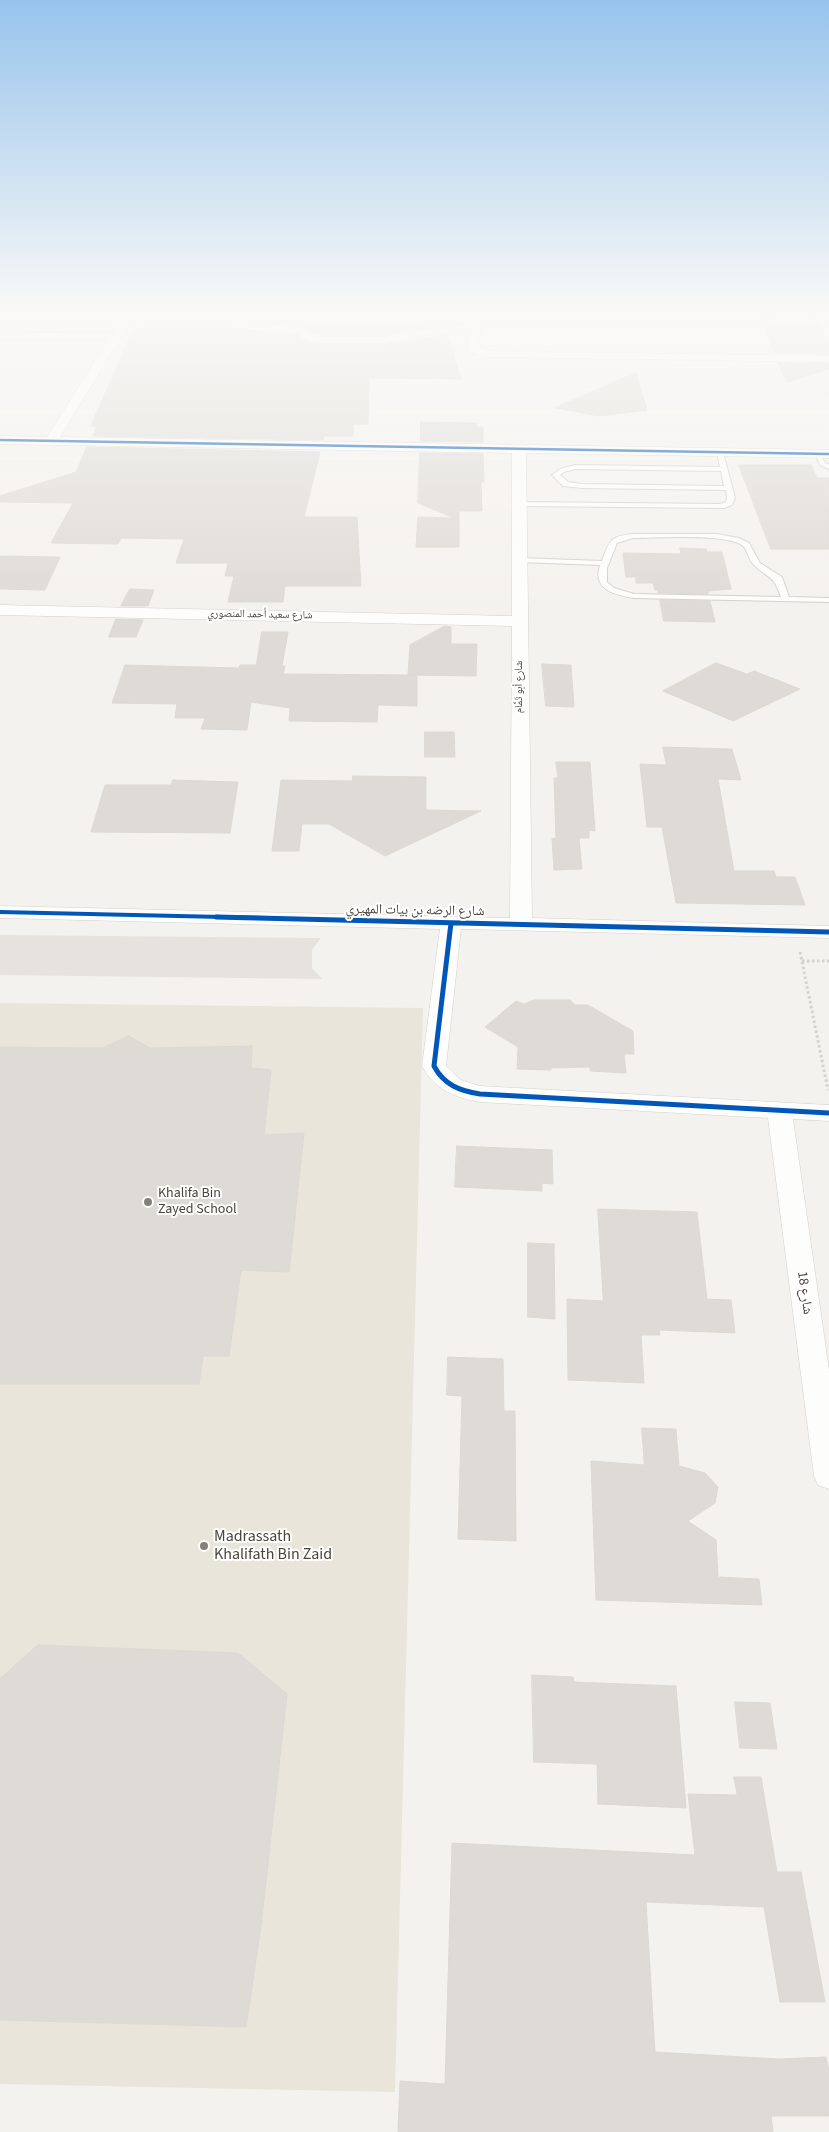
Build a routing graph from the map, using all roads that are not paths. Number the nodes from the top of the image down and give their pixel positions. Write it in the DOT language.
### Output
graph roads {
  1 [pos="70,410"];
  2 [pos="0,440"];
  3 [pos="51,441"];
  4 [pos="519,449"];
  5 [pos="720,452"];
  6 [pos="823,454"];
  7 [pos="829,467"];
  8 [pos="724,469"];
  9 [pos="729,488"];
  10 [pos="519,504"];
  11 [pos="519,560"];
  12 [pos="604,563"];
  13 [pos="786,599"];
  14 [pos="829,600"];
  15 [pos="0,610"];
  16 [pos="520,621"];
  17 [pos="0,912"];
  18 [pos="451,923"];
  19 [pos="521,924"];
  20 [pos="829,932"];
  21 [pos="779,1110"];
  22 [pos="829,1113"];
  23 [pos="829,1476"];
  1 -- 3 [label="street"];
  2 -- 3 [label="street"];
  3 -- 4 [label="street"];
  4 -- 5 [label="street"];
  4 -- 10 [label="street, شارع أبو تَمَّام"];
  5 -- 6 [label="street"];
  5 -- 8 [label="lane"];
  6 -- 7 [label="lane"];
  8 -- 9 [label="lane"];
  8 -- 9 [label="lane"];
  9 -- 10 [label="lane"];
  10 -- 11 [label="street, شارع أبو تَمَّام"];
  11 -- 12 [label="lane"];
  11 -- 16 [label="street, شارع أبو تَمَّام"];
  12 -- 13 [label="lane"];
  12 -- 13 [label="lane"];
  13 -- 14 [label="lane"];
  15 -- 16 [label="street, شارع سعيد أحمد المنصوري"];
  16 -- 19 [label="street, شارع أبو تَمَّام"];
  17 -- 18 [label="street, شارع الرضه بن بيات المهيري"];
  18 -- 19 [label="street, شارع الرضه بن بيات المهيري"];
  18 -- 21 [label="street"];
  19 -- 20 [label="street, شارع الرضه بن بيات المهيري"];
  21 -- 22 [label="street"];
  21 -- 23 [label="street, شارع 18"];
}
